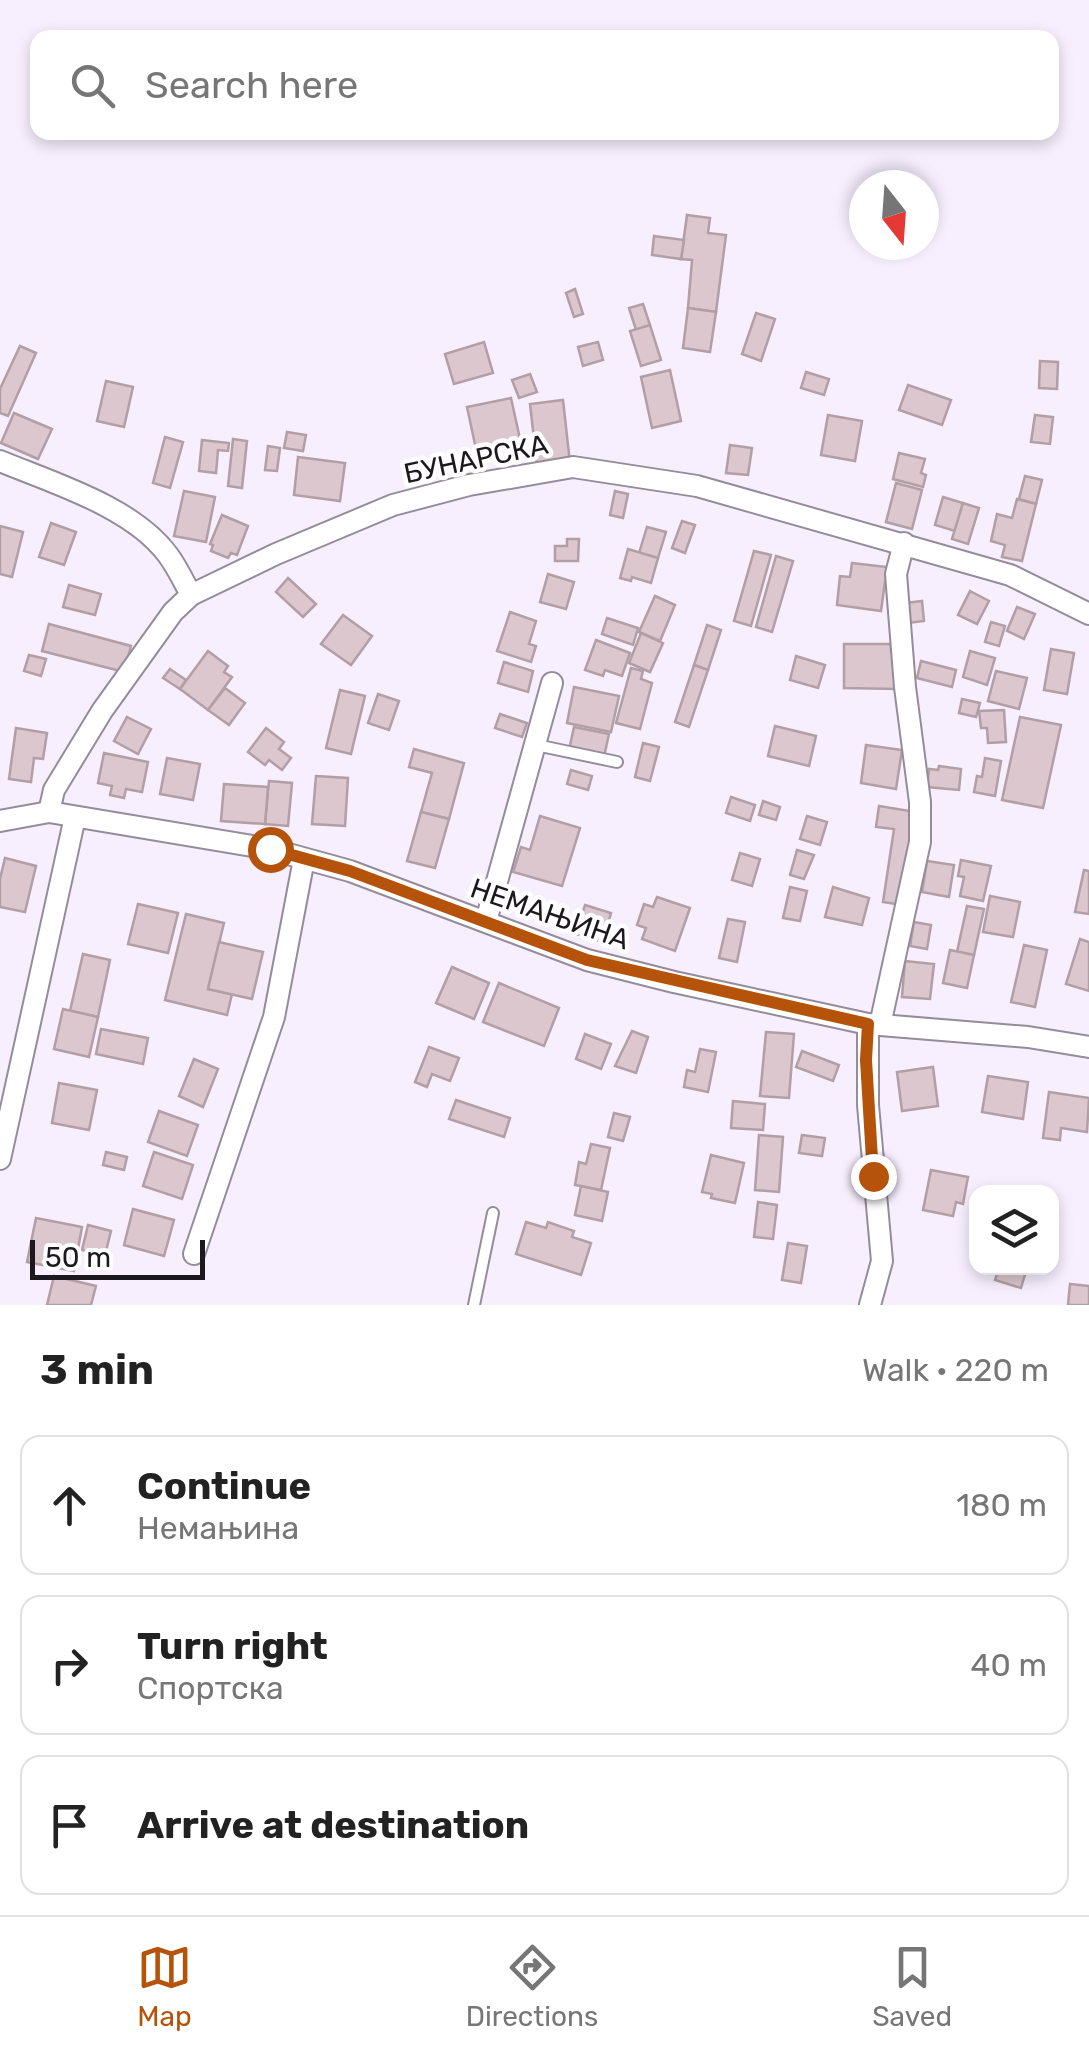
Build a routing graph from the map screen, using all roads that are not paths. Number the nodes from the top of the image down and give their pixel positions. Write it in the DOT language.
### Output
graph roads {
  1 [pos="0,461"];
  2 [pos="904,543"];
  3 [pos="191,595"];
  4 [pos="1089,614"];
  5 [pos="552,683"];
  6 [pos="536,744"];
  7 [pos="617,762"];
  8 [pos="49,812"];
  9 [pos="75,817"];
  10 [pos="0,821"];
  11 [pos="304,859"];
  12 [pos="486,921"];
  13 [pos="874,1025"];
  14 [pos="1089,1046"];
  15 [pos="0,1159"];
  16 [pos="493,1213"];
  17 [pos="194,1254"];
  18 [pos="474,1305"];
  19 [pos="870,1305"];
  1 -- 3 [label="street"];
  2 -- 3 [label="street, БУНАРСКА"];
  2 -- 4 [label="street, БУНАРСКА"];
  2 -- 13 [label="street"];
  3 -- 8 [label="street, БУНАРСКА"];
  5 -- 6 [label="street"];
  6 -- 7 [label="lane"];
  6 -- 12 [label="street"];
  8 -- 9 [label="street, НЕМАЊИНА"];
  8 -- 10 [label="street, НЕМАЊИНА"];
  9 -- 11 [label="street, НЕМАЊИНА"];
  9 -- 15 [label="street"];
  11 -- 12 [label="street, НЕМАЊИНА"];
  11 -- 17 [label="street"];
  12 -- 13 [label="street, НЕМАЊИНА"];
  13 -- 14 [label="street, НЕМАЊИНА"];
  13 -- 19 [label="street"];
  16 -- 18 [label="lane"];
}
